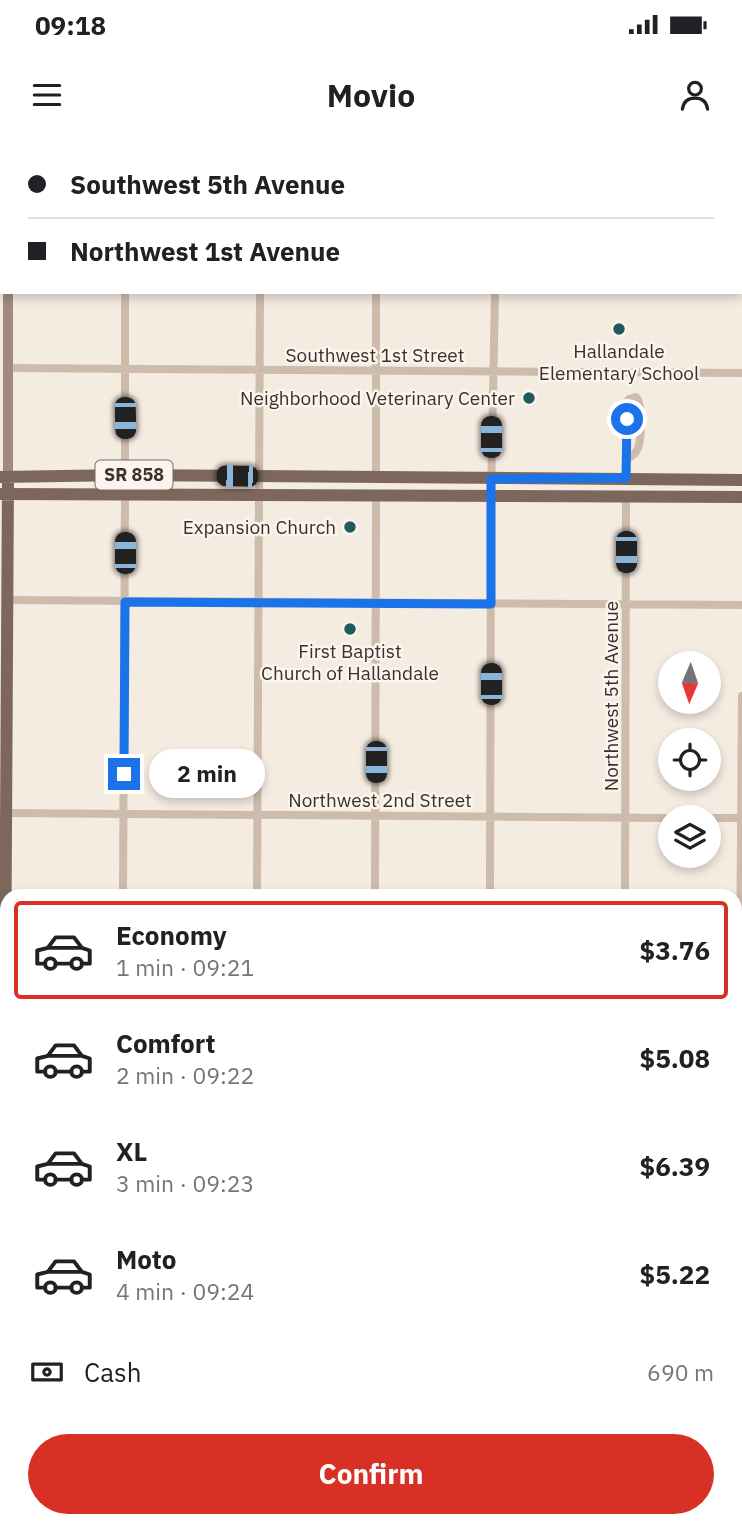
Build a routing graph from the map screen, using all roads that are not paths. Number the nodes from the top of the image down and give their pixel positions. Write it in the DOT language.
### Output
graph roads {
  1 [pos="8,294"];
  2 [pos="125,294"];
  3 [pos="260,294"];
  4 [pos="376,294"];
  5 [pos="495,294"];
  6 [pos="8,368"];
  7 [pos="124,370"];
  8 [pos="259,371"];
  9 [pos="377,371"];
  10 [pos="492,372"];
  11 [pos="742,373"];
  12 [pos="628,458"];
  13 [pos="125,475"];
  14 [pos="259,476"];
  15 [pos="4,477"];
  16 [pos="376,478"];
  17 [pos="626,478"];
  18 [pos="491,479"];
  19 [pos="742,480"];
  20 [pos="4,494"];
  21 [pos="259,495"];
  22 [pos="125,496"];
  23 [pos="376,497"];
  24 [pos="491,497"];
  25 [pos="626,497"];
  26 [pos="742,497"];
  27 [pos="7,600"];
  28 [pos="125,602"];
  29 [pos="258,603"];
  30 [pos="376,603"];
  31 [pos="491,604"];
  32 [pos="626,604"];
  33 [pos="742,605"];
  34 [pos="742,696"];
  35 [pos="5,813"];
  36 [pos="123,815"];
  37 [pos="258,815"];
  38 [pos="377,815"];
  39 [pos="490,817"];
  40 [pos="626,818"];
  41 [pos="658,818"];
  42 [pos="721,818"];
  43 [pos="742,818"];
  44 [pos="5,889"];
  45 [pos="123,889"];
  46 [pos="257,889"];
  47 [pos="375,889"];
  48 [pos="489,889"];
  49 [pos="625,889"];
  50 [pos="741,889"];
  1 -- 6 [label="main road"];
  2 -- 7 [label="street"];
  3 -- 8 [label="street"];
  4 -- 9 [label="street"];
  5 -- 10 [label="street"];
  6 -- 7 [label="street, Southwest 1st Street"];
  6 -- 15 [label="main road"];
  7 -- 8 [label="street, Southwest 1st Street"];
  7 -- 13 [label="street"];
  8 -- 9 [label="street, Southwest 1st Street"];
  8 -- 14 [label="street"];
  9 -- 10 [label="street, Southwest 1st Street"];
  9 -- 16 [label="street"];
  10 -- 11 [label="street, Southwest 1st Street"];
  10 -- 18 [label="street"];
  12 -- 12 [label="street"];
  12 -- 17 [label="street"];
  13 -- 14 [label="main road, SR 858"];
  13 -- 15 [label="main road, SR 858"];
  14 -- 16 [label="main road, SR 858"];
  14 -- 21 [label="street"];
  15 -- 20 [label="main road"];
  16 -- 18 [label="main road, SR 858"];
  17 -- 18 [label="main road, SR 858"];
  17 -- 19 [label="main road, SR 858"];
  18 -- 24 [label="street"];
  20 -- 22 [label="main road, SR 858"];
  20 -- 27 [label="main road"];
  21 -- 22 [label="main road, SR 858"];
  21 -- 23 [label="main road, SR 858"];
  21 -- 29 [label="street"];
  22 -- 28 [label="street"];
  23 -- 24 [label="main road, SR 858"];
  23 -- 30 [label="street"];
  24 -- 25 [label="main road, SR 858"];
  24 -- 31 [label="street"];
  25 -- 26 [label="main road, SR 858"];
  25 -- 32 [label="street, Northwest 5th Avenue"];
  27 -- 28 [label="street"];
  27 -- 35 [label="main road"];
  28 -- 29 [label="street"];
  28 -- 36 [label="street"];
  29 -- 30 [label="street"];
  29 -- 37 [label="street"];
  30 -- 31 [label="street"];
  30 -- 38 [label="street"];
  31 -- 32 [label="street"];
  31 -- 39 [label="street"];
  32 -- 33 [label="street"];
  32 -- 40 [label="street, Northwest 5th Avenue"];
  34 -- 43 [label="street"];
  35 -- 36 [label="street, Northwest 2nd Street"];
  35 -- 44 [label="main road"];
  36 -- 37 [label="street, Northwest 2nd Street"];
  36 -- 45 [label="street"];
  37 -- 38 [label="street, Northwest 2nd Street"];
  37 -- 46 [label="street"];
  38 -- 39 [label="street, Northwest 2nd Street"];
  38 -- 47 [label="street"];
  39 -- 40 [label="street, Northwest 2nd Street"];
  39 -- 48 [label="street"];
  40 -- 41 [label="street, Northwest 2nd Street"];
  40 -- 49 [label="street, Northwest 5th Avenue"];
  42 -- 43 [label="street"];
  43 -- 50 [label="street"];
}
